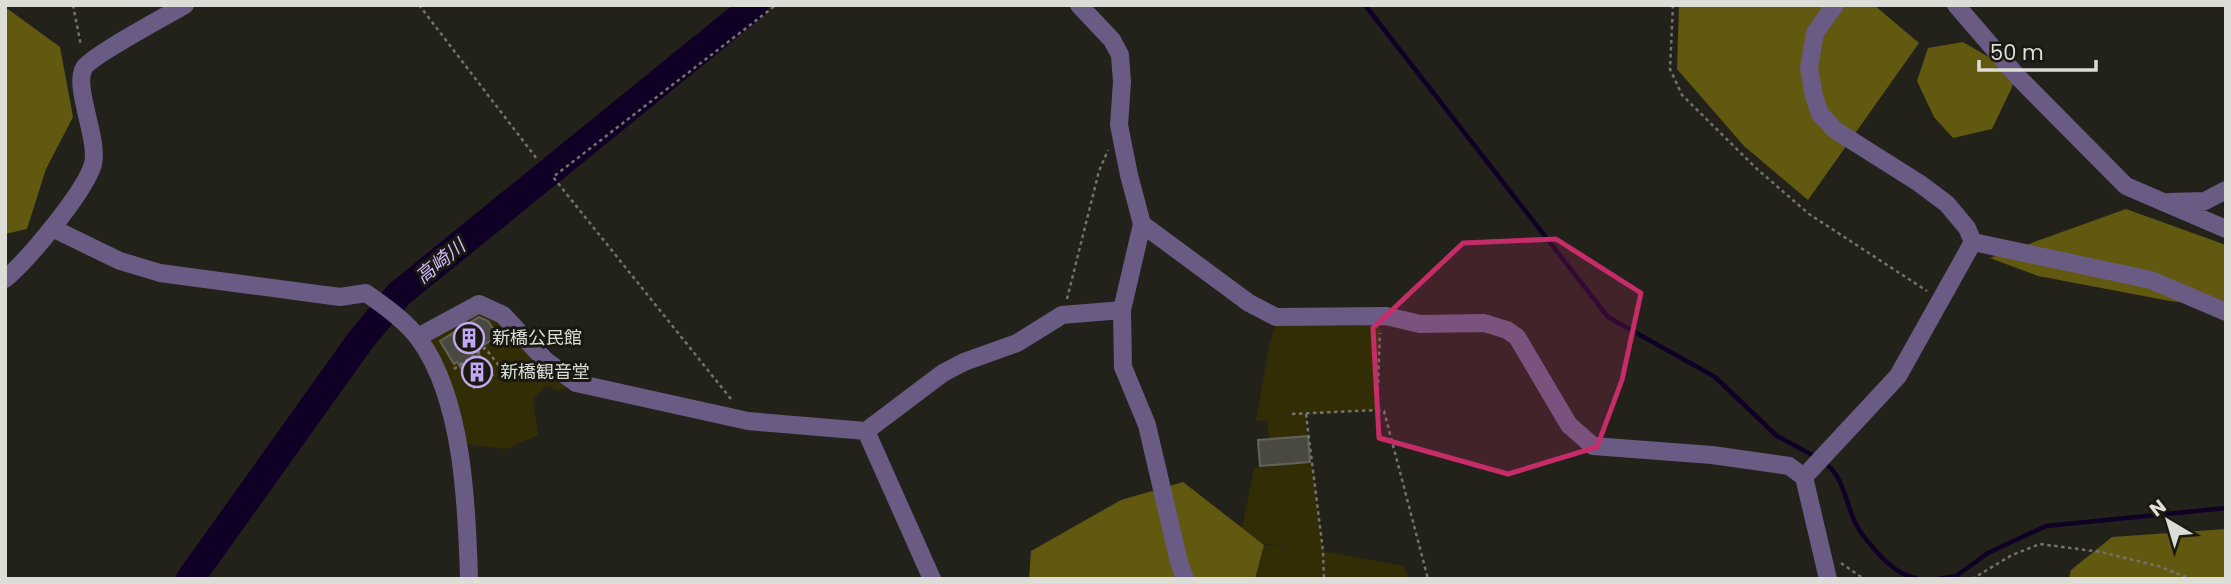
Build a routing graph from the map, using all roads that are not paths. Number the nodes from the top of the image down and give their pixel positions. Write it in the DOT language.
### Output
graph roads {
  1 [pos="184,5"];
  2 [pos="1079,5"];
  3 [pos="1835,5"];
  4 [pos="1956,5"];
  5 [pos="2226,190"];
  6 [pos="2162,203"];
  7 [pos="1142,225"];
  8 [pos="52,228"];
  9 [pos="2226,229"];
  10 [pos="1973,242"];
  11 [pos="5,279"];
  12 [pos="1122,310"];
  13 [pos="2226,312"];
  14 [pos="418,337"];
  15 [pos="866,431"];
  16 [pos="1804,477"];
  17 [pos="469,579"];
  18 [pos="932,579"];
  19 [pos="1185,579"];
  20 [pos="1828,579"];
  1 -- 8 [label="street"];
  2 -- 7 [label="street"];
  3 -- 10 [label="street"];
  4 -- 6 [label="street"];
  5 -- 6 [label="street"];
  6 -- 9 [label="street"];
  7 -- 12 [label="street"];
  7 -- 16 [label="street"];
  8 -- 11 [label="street"];
  8 -- 14 [label="street"];
  10 -- 13 [label="street"];
  10 -- 16 [label="street"];
  12 -- 15 [label="street"];
  12 -- 19 [label="street"];
  14 -- 15 [label="street"];
  14 -- 17 [label="street"];
  15 -- 18 [label="street"];
  16 -- 20 [label="street"];
}
